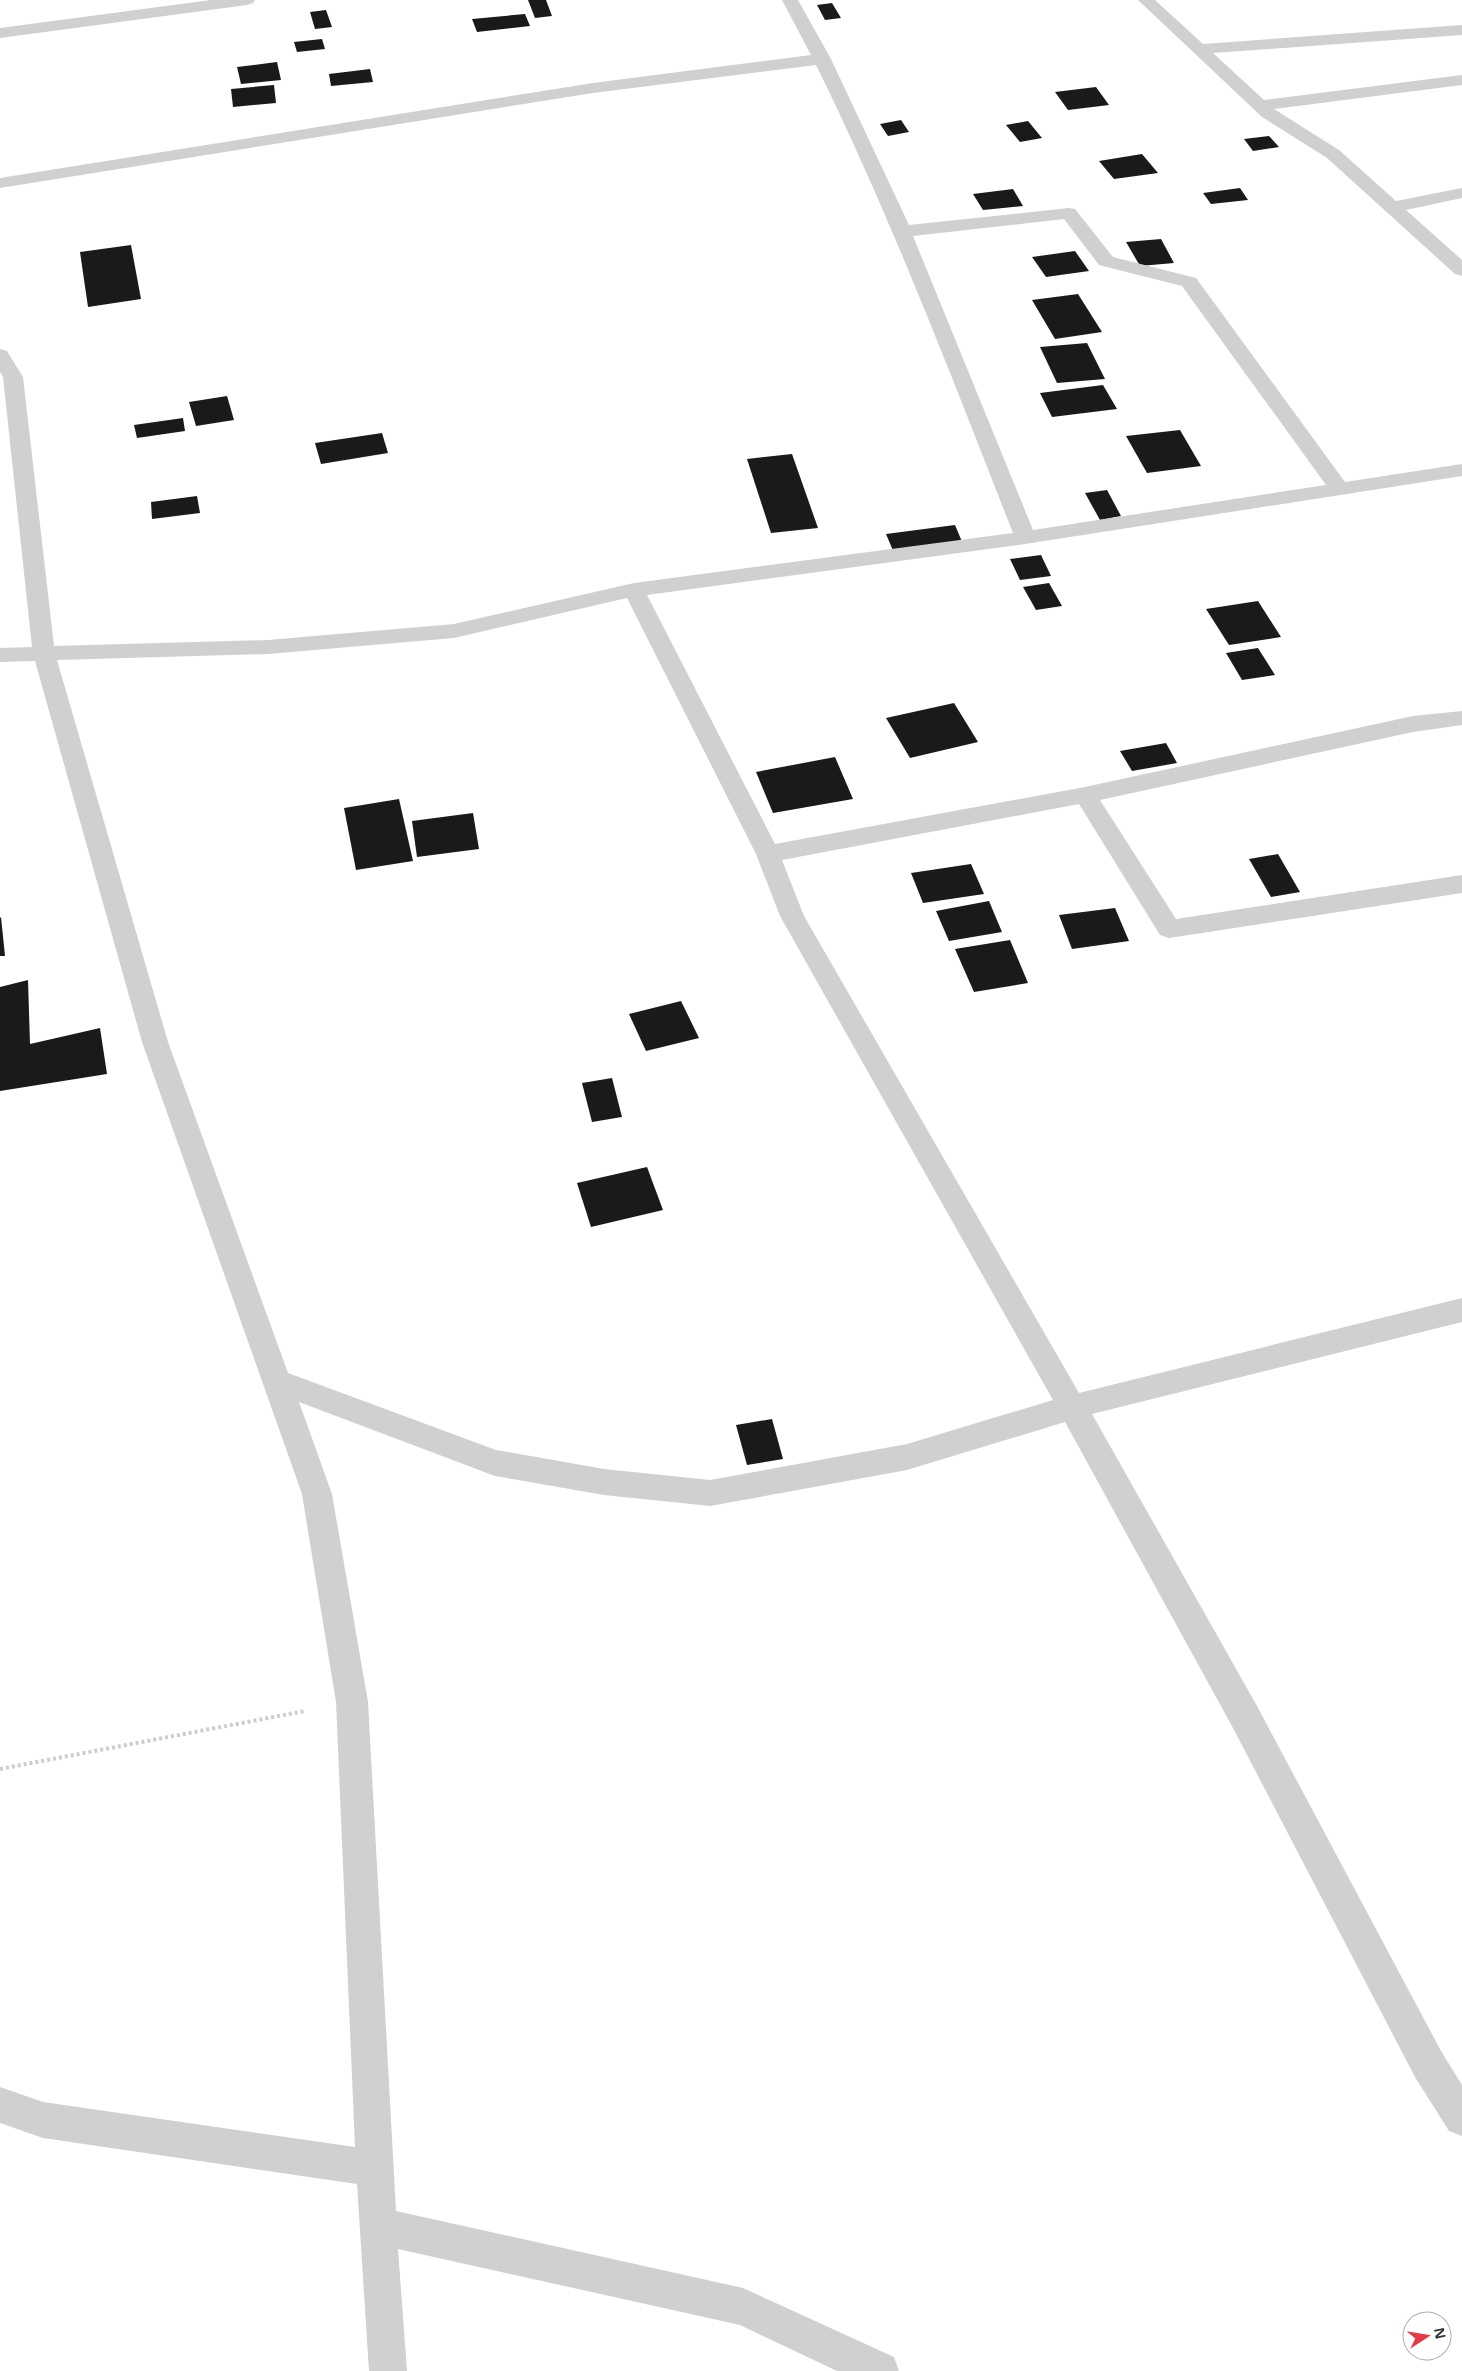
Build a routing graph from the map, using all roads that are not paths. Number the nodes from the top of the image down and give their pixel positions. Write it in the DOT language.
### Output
graph roads {
  1 [pos="248,0"];
  2 [pos="790,0"];
  3 [pos="1146,0"];
  4 [pos="1462,30"];
  5 [pos="0,32"];
  6 [pos="1198,49"];
  7 [pos="823,59"];
  8 [pos="1462,80"];
  9 [pos="1260,106"];
  10 [pos="0,183"];
  11 [pos="1462,194"];
  12 [pos="1392,207"];
  13 [pos="904,231"];
  14 [pos="1462,270"];
  15 [pos="0,355"];
  16 [pos="1462,470"];
  17 [pos="1339,489"];
  18 [pos="1025,538"];
  19 [pos="634,590"];
  20 [pos="44,654"];
  21 [pos="0,655"];
  22 [pos="1462,718"];
  23 [pos="1085,795"];
  24 [pos="768,854"];
  25 [pos="1462,884"];
  26 [pos="1462,1310"];
  27 [pos="276,1380"];
  28 [pos="1072,1407"];
  29 [pos="0,2104"];
  30 [pos="1462,2118"];
  31 [pos="374,2168"];
  32 [pos="378,2226"];
  33 [pos="388,2371"];
  34 [pos="880,2371"];
  1 -- 5 [label="street"];
  2 -- 7 [label="street"];
  3 -- 6 [label="street"];
  4 -- 6 [label="street"];
  6 -- 9 [label="street"];
  7 -- 10 [label="street"];
  7 -- 13 [label="street"];
  8 -- 9 [label="street"];
  9 -- 12 [label="street"];
  11 -- 12 [label="street"];
  12 -- 14 [label="street"];
  13 -- 17 [label="street"];
  13 -- 18 [label="street"];
  15 -- 20 [label="street"];
  16 -- 17 [label="street"];
  17 -- 18 [label="street"];
  18 -- 19 [label="street"];
  19 -- 20 [label="street"];
  19 -- 24 [label="street"];
  20 -- 21 [label="street"];
  20 -- 27 [label="street"];
  22 -- 23 [label="street"];
  23 -- 24 [label="street"];
  23 -- 25 [label="street"];
  24 -- 28 [label="street"];
  26 -- 28 [label="street"];
  27 -- 28 [label="street"];
  27 -- 31 [label="street"];
  28 -- 30 [label="street"];
  29 -- 31 [label="street"];
  31 -- 32 [label="street"];
  32 -- 33 [label="street"];
  32 -- 34 [label="street"];
}
